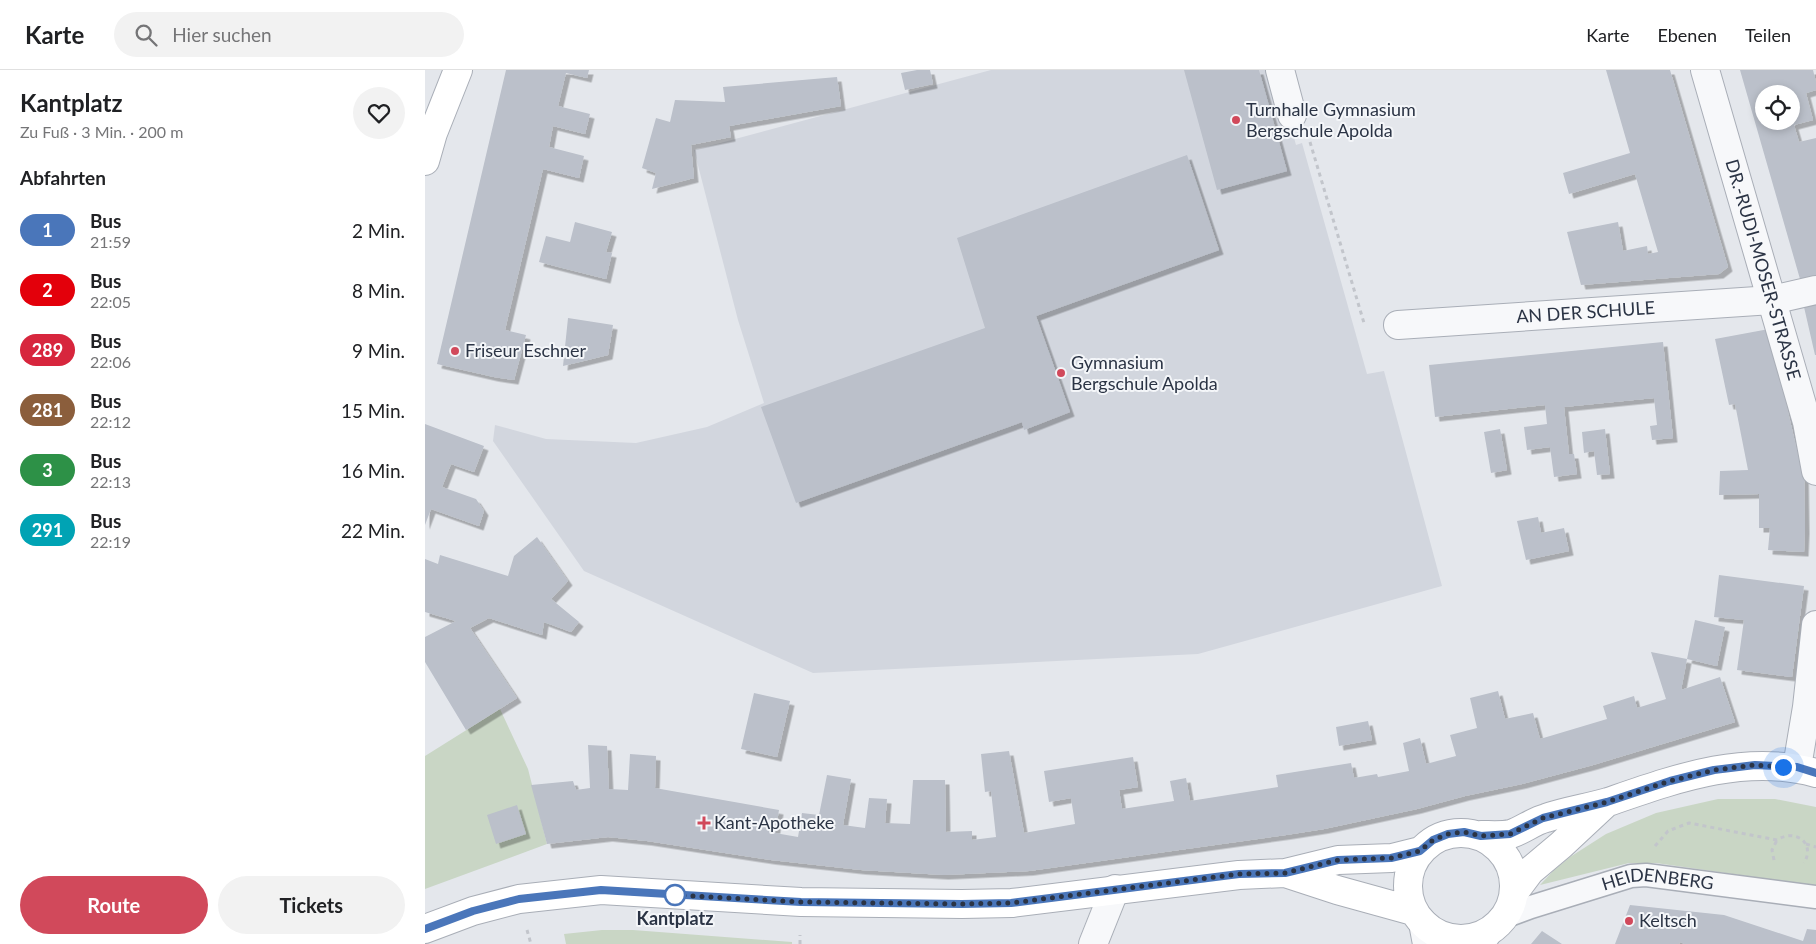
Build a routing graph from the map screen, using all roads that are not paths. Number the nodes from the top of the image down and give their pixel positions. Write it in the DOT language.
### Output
graph roads {
  1 [pos="458,70"];
  2 [pos="1280,70"];
  3 [pos="1705,70"];
  4 [pos="1292,115"];
  5 [pos="425,161"];
  6 [pos="1816,290"];
  7 [pos="1772,300"];
  8 [pos="1398,325"];
  9 [pos="1816,471"];
  10 [pos="1816,625"];
  11 [pos="1806,770"];
  12 [pos="1607,802"];
  13 [pos="1481,836"];
  14 [pos="1420,851"];
  15 [pos="1285,873"];
  16 [pos="1115,889"];
  17 [pos="1515,891"];
  18 [pos="1816,897"];
  19 [pos="1421,926"];
  20 [pos="425,929"];
  21 [pos="1491,931"];
  22 [pos="1093,944"];
  1 -- 5 [label="main road"];
  2 -- 4 [label="street"];
  3 -- 7 [label="street, DR.-RUDI-MOSER-STRASSE"];
  6 -- 7 [label="street, AN DER SCHULE"];
  7 -- 8 [label="street, AN DER SCHULE"];
  7 -- 9 [label="street, DR.-RUDI-MOSER-STRASSE"];
  10 -- 11 [label="street"];
  11 -- 12 [label="main road"];
  12 -- 13 [label="main road"];
  12 -- 17 [label="main road"];
  13 -- 14 [label="main road"];
  13 -- 17 [label="main road"];
  14 -- 15 [label="main road"];
  14 -- 19 [label="main road"];
  15 -- 16 [label="main road"];
  15 -- 19 [label="main road"];
  16 -- 20 [label="main road"];
  16 -- 22 [label="street"];
  17 -- 21 [label="main road"];
  18 -- 21 [label="lane, HEIDENBERG"];
  19 -- 21 [label="main road"];
}
